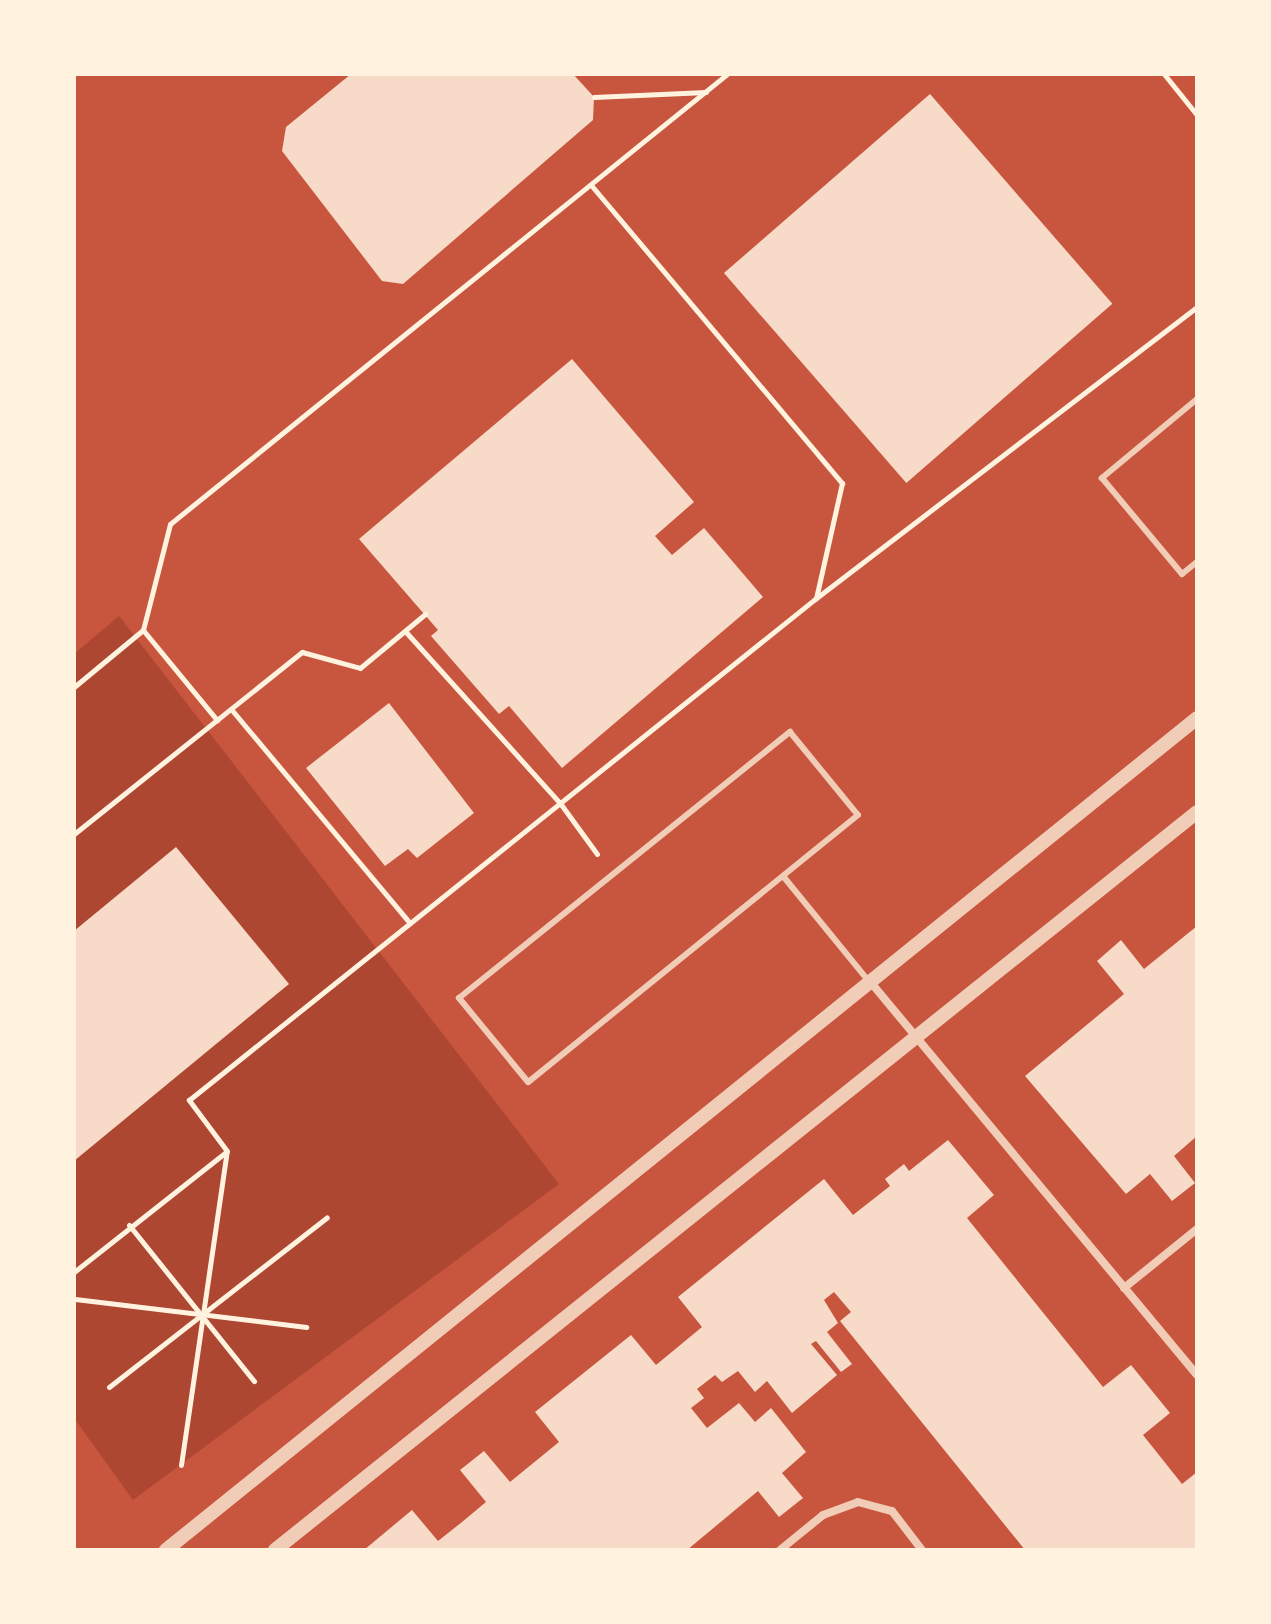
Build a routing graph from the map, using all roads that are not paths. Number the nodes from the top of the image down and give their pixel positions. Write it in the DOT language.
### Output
graph roads {
  1 [pos="1197,399"];
  2 [pos="1197,562"];
  3 [pos="1197,718"];
  4 [pos="1197,812"];
  5 [pos="783,876"];
  6 [pos="867,979"];
  7 [pos="917,1039"];
  8 [pos="1197,1229"];
  9 [pos="1124,1288"];
  10 [pos="1197,1375"];
  11 [pos="166,1550"];
  12 [pos="275,1550"];
  13 [pos="780,1550"];
  14 [pos="922,1550"];
  1 -- 2 [label="lane"];
  3 -- 6 [label="street"];
  4 -- 7 [label="street"];
  5 -- 5 [label="lane"];
  5 -- 6 [label="lane"];
  6 -- 7 [label="street"];
  6 -- 11 [label="street"];
  7 -- 9 [label="street"];
  7 -- 12 [label="street"];
  8 -- 9 [label="street"];
  9 -- 10 [label="street"];
  13 -- 14 [label="street"];
}
